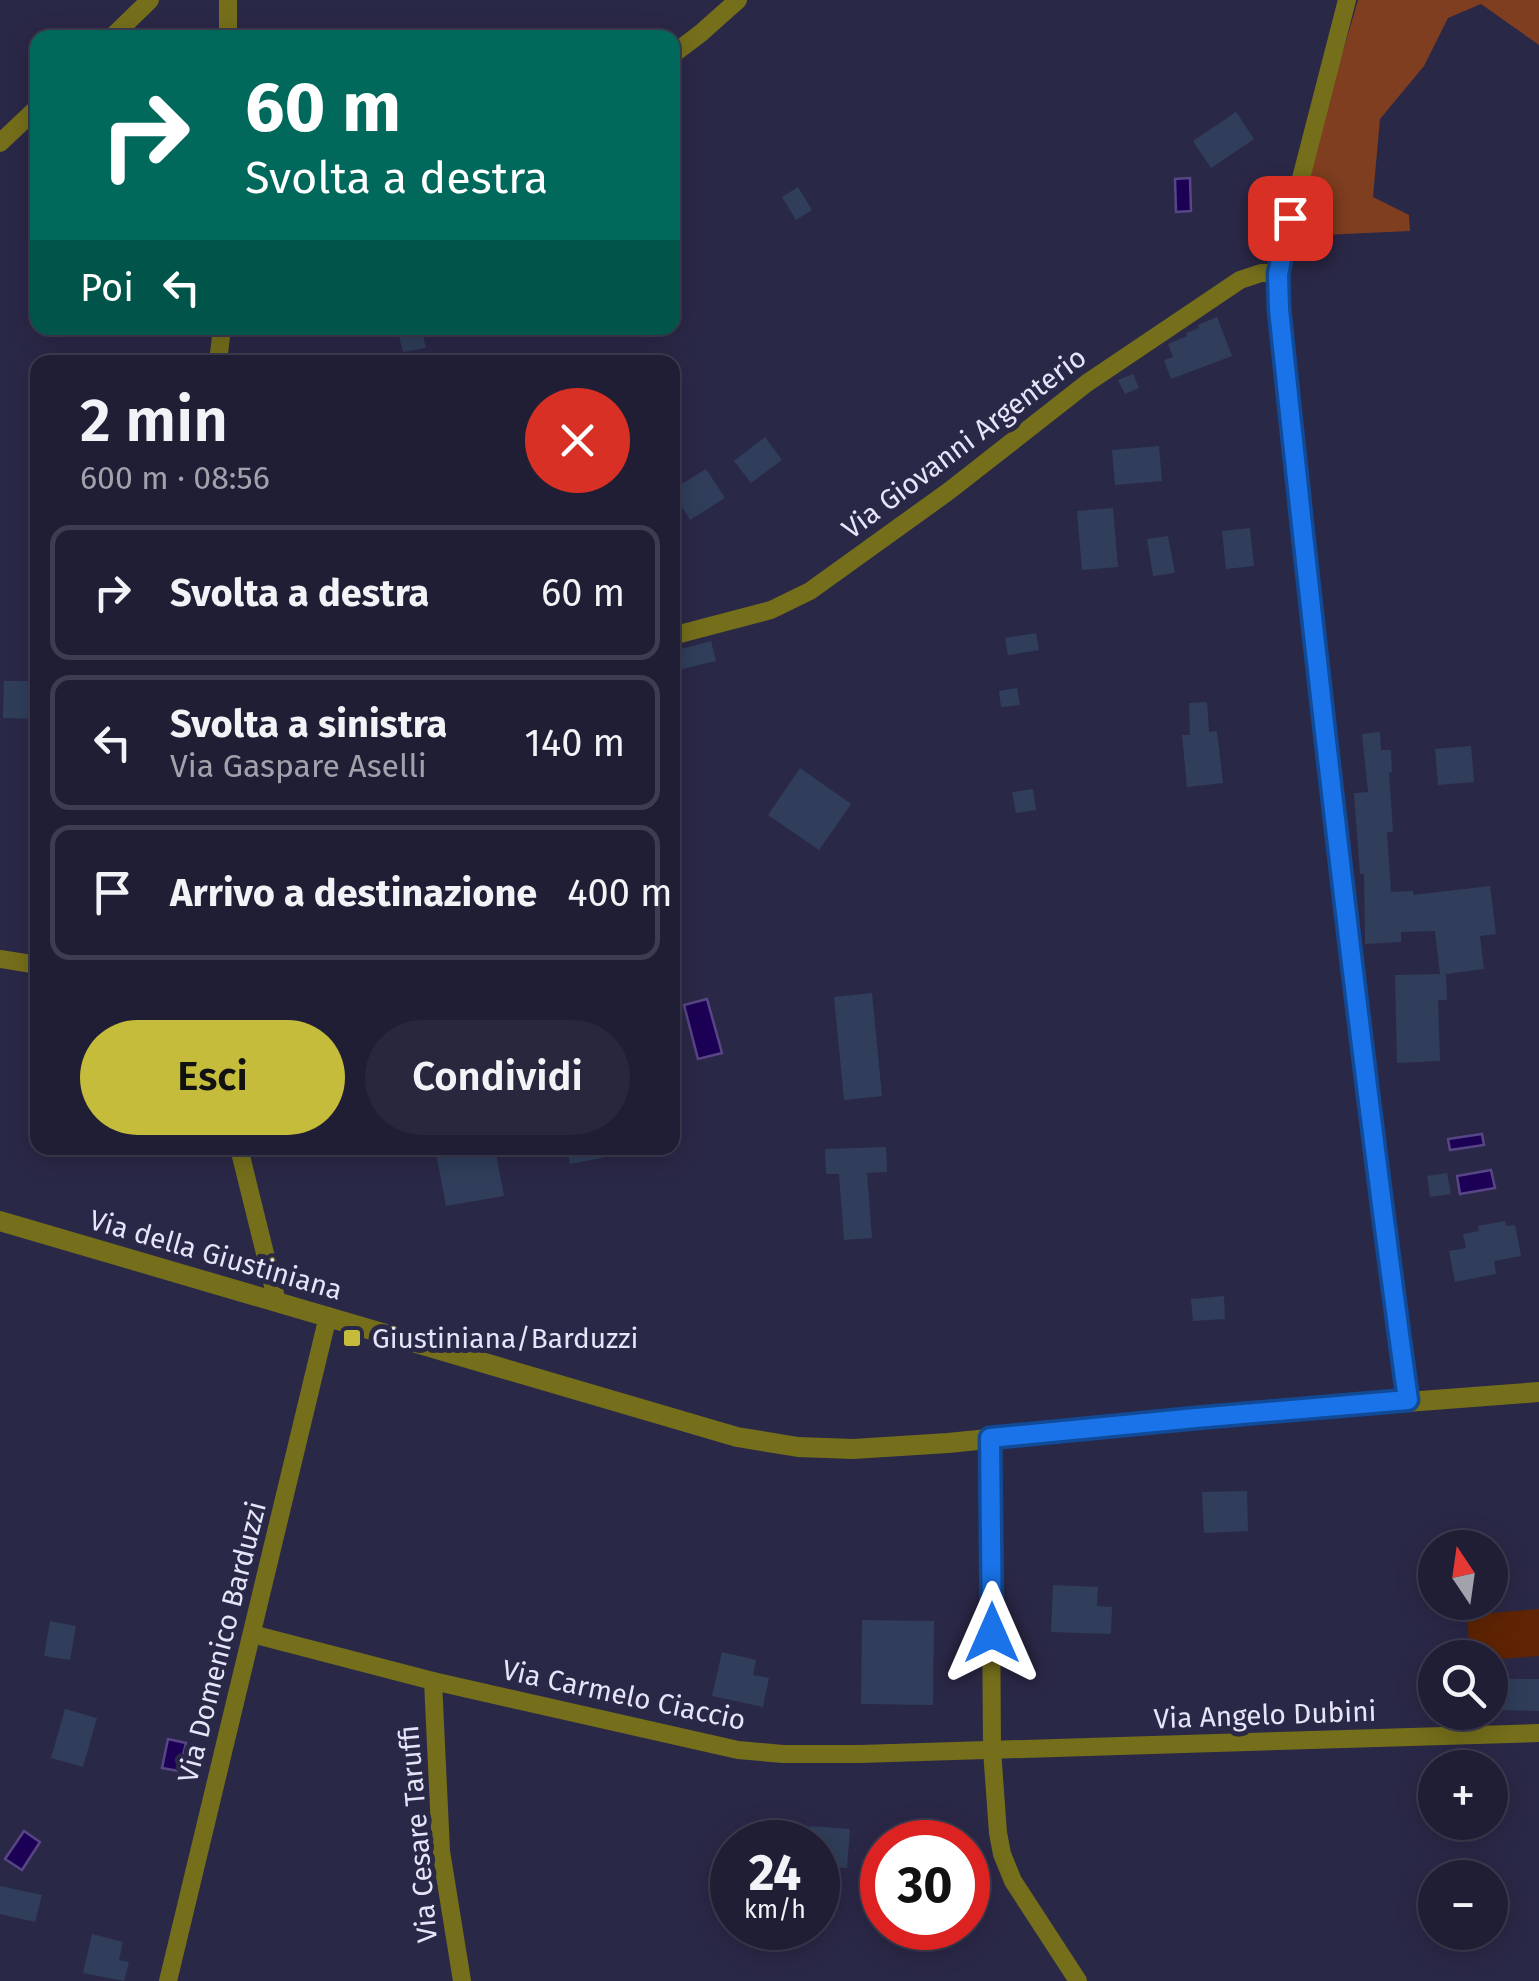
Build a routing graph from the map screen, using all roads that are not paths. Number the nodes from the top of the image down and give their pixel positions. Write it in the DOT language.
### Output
graph roads {
  1 [pos="150,0"];
  2 [pos="228,0"];
  3 [pos="738,0"];
  4 [pos="1346,0"];
  5 [pos="119,30"];
  6 [pos="228,30"];
  7 [pos="680,47"];
  8 [pos="30,115"];
  9 [pos="0,143"];
  10 [pos="1278,274"];
  11 [pos="680,634"];
  12 [pos="0,959"];
  13 [pos="30,964"];
  14 [pos="240,1155"];
  15 [pos="0,1221"];
  16 [pos="277,1302"];
  17 [pos="328,1316"];
  18 [pos="1539,1392"];
  19 [pos="1408,1400"];
  20 [pos="990,1438"];
  21 [pos="252,1634"];
  22 [pos="432,1682"];
  23 [pos="1539,1734"];
  24 [pos="992,1750"];
  25 [pos="168,1981"];
  26 [pos="462,1981"];
  27 [pos="1078,1981"];
  1 -- 5 [label="street"];
  2 -- 6 [label="street"];
  3 -- 7 [label="street"];
  4 -- 10 [label="street"];
  8 -- 9 [label="street"];
  10 -- 11 [label="street, Via Giovanni Argenterio"];
  10 -- 19 [label="street"];
  12 -- 13 [label="street"];
  14 -- 16 [label="street"];
  15 -- 16 [label="street, Via della Giustiniana"];
  16 -- 17 [label="street, Via della Giustiniana"];
  17 -- 20 [label="street, Via della Giustiniana"];
  17 -- 21 [label="street, Via Domenico Barduzzi"];
  18 -- 19 [label="street, Via della Giustiniana"];
  19 -- 20 [label="street, Via della Giustiniana"];
  20 -- 24 [label="street"];
  21 -- 22 [label="street, Via Carmelo Ciaccio"];
  21 -- 25 [label="street, Via Domenico Barduzzi"];
  22 -- 24 [label="street, Via Carmelo Ciaccio"];
  22 -- 26 [label="street, Via Cesare Taruffi"];
  23 -- 24 [label="street, Via Angelo Dubini"];
  24 -- 27 [label="street"];
}
